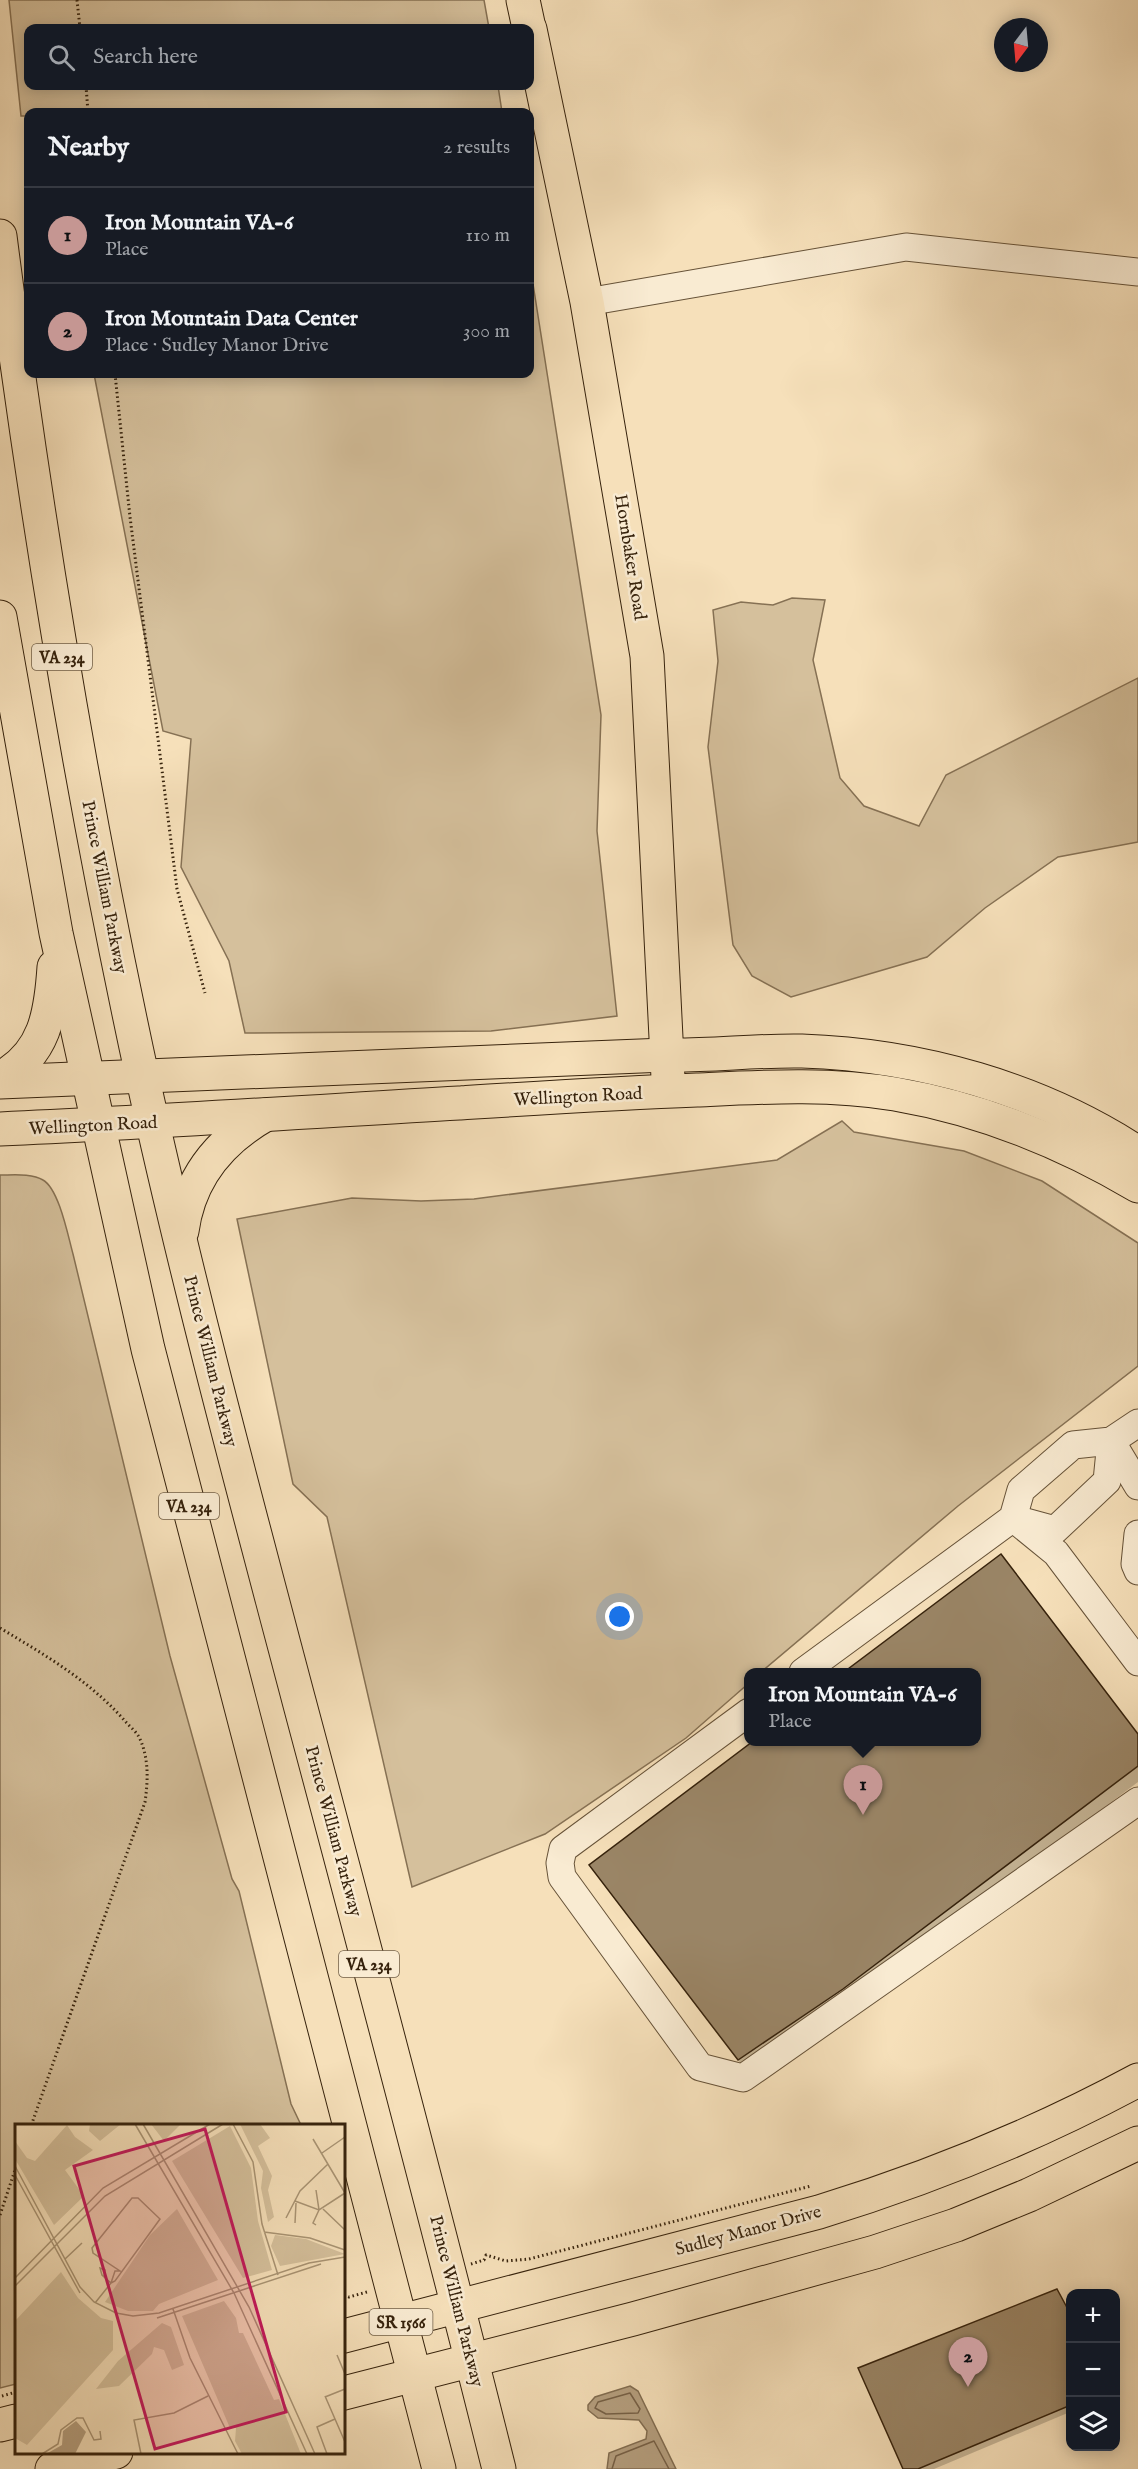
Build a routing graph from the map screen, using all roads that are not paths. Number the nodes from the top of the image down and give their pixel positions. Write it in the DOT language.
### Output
graph roads {
  1 [pos="523,0"];
  2 [pos="528,24"];
  3 [pos="534,53"];
  4 [pos="0,236"];
  5 [pos="1138,272"];
  6 [pos="587,302"];
  7 [pos="0,618"];
  8 [pos="56,933"];
  9 [pos="665,1055"];
  10 [pos="142,1075"];
  11 [pos="0,1078"];
  12 [pos="88,1078"];
  13 [pos="0,1083"];
  14 [pos="670,1091"];
  15 [pos="265,1115"];
  16 [pos="153,1122"];
  17 [pos="98,1125"];
  18 [pos="0,1129"];
  19 [pos="1138,1153"];
  20 [pos="1138,1186"];
  21 [pos="182,1242"];
  22 [pos="1138,1423"];
  23 [pos="1111,1441"];
  24 [pos="1138,1486"];
  25 [pos="1013,1518"];
  26 [pos="1138,1534"];
  27 [pos="1138,1571"];
  28 [pos="1138,1662"];
  29 [pos="808,1668"];
  30 [pos="744,1716"];
  31 [pos="1138,1801"];
  32 [pos="1138,2080"];
  33 [pos="1138,2143"];
  34 [pos="459,2306"];
  35 [pos="401,2322"];
  36 [pos="345,2336"];
  37 [pos="472,2360"];
  38 [pos="414,2374"];
  39 [pos="345,2393"];
  40 [pos="15,2421"];
  41 [pos="0,2425"];
  42 [pos="108,2454"];
  43 [pos="52,2469"];
  44 [pos="439,2469"];
  45 [pos="499,2469"];
  1 -- 2 [label="main road, Hornbaker Road"];
  3 -- 6 [label="main road, Hornbaker Road"];
  4 -- 10 [label="main road, Prince William Parkway / VA 234"];
  5 -- 6 [label="lane"];
  6 -- 9 [label="main road, Hornbaker Road"];
  7 -- 8 [label="main road, VA 234"];
  8 -- 11 [label="main road"];
  8 -- 12 [label="main road, VA 234"];
  9 -- 10 [label="main road, Wellington Road"];
  9 -- 14 [label="main road, Hornbaker Road"];
  9 -- 19 [label="main road, Wellington Road"];
  10 -- 12 [label="main road, Wellington Road"];
  10 -- 16 [label="main road, Prince William Parkway / VA 234"];
  12 -- 13 [label="main road, Wellington Road"];
  12 -- 17 [label="main road, VA 234"];
  14 -- 15 [label="main road, Wellington Road"];
  14 -- 20 [label="main road, Wellington Road"];
  15 -- 16 [label="main road, Wellington Road"];
  15 -- 21 [label="main road"];
  16 -- 17 [label="main road, Wellington Road"];
  16 -- 21 [label="main road, Prince William Parkway / VA 234"];
  17 -- 18 [label="main road, Wellington Road"];
  17 -- 35 [label="main road, VA 234"];
  21 -- 34 [label="main road, Prince William Parkway / VA 234"];
  22 -- 23 [label="lane"];
  23 -- 24 [label="lane"];
  23 -- 25 [label="lane"];
  23 -- 25 [label="lane"];
  25 -- 28 [label="lane"];
  25 -- 29 [label="lane"];
  26 -- 27 [label="lane"];
  30 -- 31 [label="lane"];
  32 -- 34 [label="main road, Sudley Manor Drive / SR 1566"];
  33 -- 37 [label="main road"];
  34 -- 35 [label="main road, Sudley Manor Drive / SR 1566"];
  34 -- 37 [label="main road, Prince William Parkway / VA 234"];
  35 -- 36 [label="main road, Sudley Manor Drive / SR 1566"];
  35 -- 38 [label="main road, VA 234"];
  37 -- 38 [label="main road"];
  37 -- 45 [label="main road, Prince William Parkway / VA 234"];
  38 -- 39 [label="main road"];
  38 -- 44 [label="main road, VA 234"];
  40 -- 41 [label="main road"];
  42 -- 43 [label="main road"];
}
